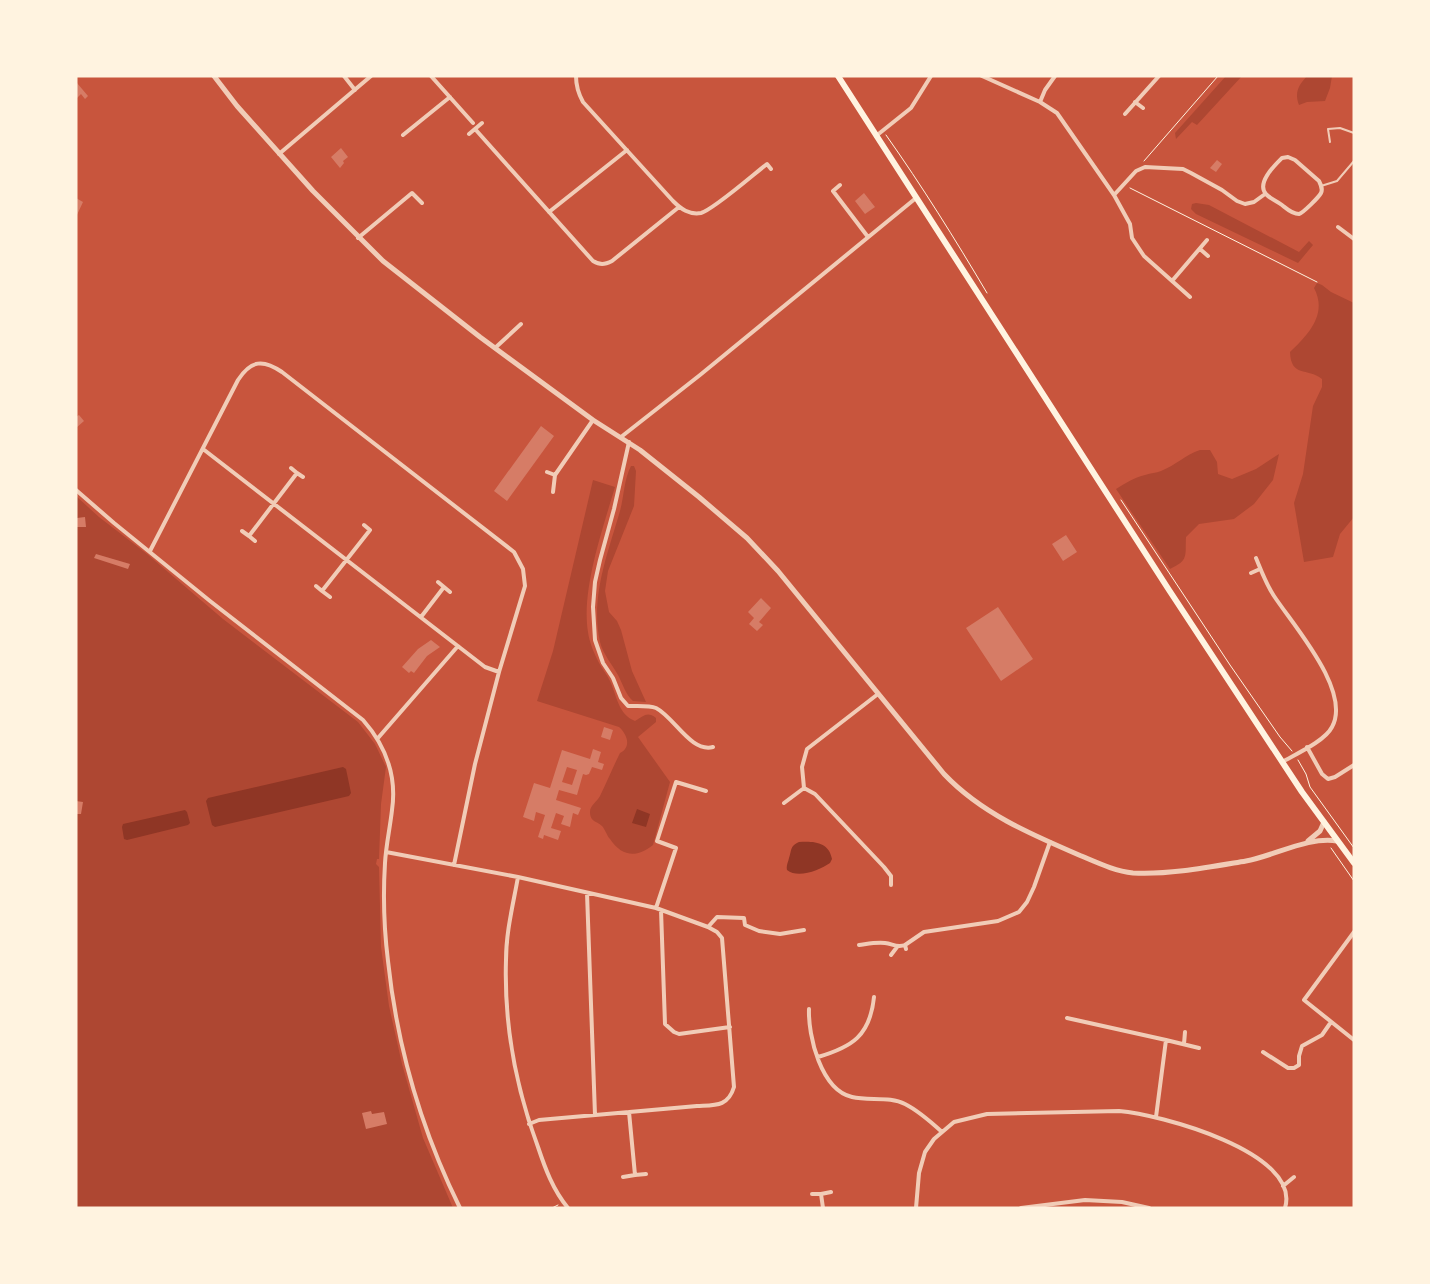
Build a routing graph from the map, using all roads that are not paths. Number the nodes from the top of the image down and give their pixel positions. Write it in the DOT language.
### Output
graph roads {
  1 [pos="214,76"];
  2 [pos="344,76"];
  3 [pos="371,76"];
  4 [pos="431,76"];
  5 [pos="576,76"];
  6 [pos="838,76"];
  7 [pos="931,76"];
  8 [pos="982,76"];
  9 [pos="1055,76"];
  10 [pos="1159,76"];
  11 [pos="355,90"];
  12 [pos="450,97"];
  13 [pos="1040,102"];
  14 [pos="1135,102"];
  15 [pos="1143,108"];
  16 [pos="1124,114"];
  17 [pos="473,123"];
  18 [pos="482,123"];
  19 [pos="475,129"];
  20 [pos="1354,133"];
  21 [pos="468,134"];
  22 [pos="403,135"];
  23 [pos="876,136"];
  24 [pos="1330,142"];
  25 [pos="627,150"];
  26 [pos="279,154"];
  27 [pos="763,160"];
  28 [pos="1354,161"];
  29 [pos="767,164"];
  30 [pos="771,169"];
  31 [pos="840,185"];
  32 [pos="1322,186"];
  33 [pos="833,191"];
  34 [pos="829,194"];
  35 [pos="1265,194"];
  36 [pos="1114,195"];
  37 [pos="917,198"];
  38 [pos="422,203"];
  39 [pos="679,207"];
  40 [pos="549,212"];
  41 [pos="1338,227"];
  42 [pos="868,237"];
  43 [pos="358,238"];
  44 [pos="1354,239"];
  45 [pos="1207,240"];
  46 [pos="1200,249"];
  47 [pos="1208,256"];
  48 [pos="1172,281"];
  49 [pos="1190,297"];
  50 [pos="521,324"];
  51 [pos="495,348"];
  52 [pos="593,420"];
  53 [pos="621,437"];
  54 [pos="629,442"];
  55 [pos="203,449"];
  56 [pos="290,468"];
  57 [pos="546,472"];
  58 [pos="297,473"];
  59 [pos="555,475"];
  60 [pos="303,477"];
  61 [pos="76,490"];
  62 [pos="553,492"];
  63 [pos="272,504"];
  64 [pos="364,525"];
  65 [pos="370,530"];
  66 [pos="242,531"];
  67 [pos="376,534"];
  68 [pos="249,536"];
  69 [pos="255,541"];
  70 [pos="150,551"];
  71 [pos="1256,558"];
  72 [pos="346,560"];
  73 [pos="1260,569"];
  74 [pos="1250,573"];
  75 [pos="438,582"];
  76 [pos="316,586"];
  77 [pos="444,587"];
  78 [pos="322,591"];
  79 [pos="450,592"];
  80 [pos="330,597"];
  81 [pos="420,617"];
  82 [pos="458,646"];
  83 [pos="499,672"];
  84 [pos="878,694"];
  85 [pos="378,738"];
  86 [pos="713,746"];
  87 [pos="1307,747"];
  88 [pos="1282,762"];
  89 [pos="1354,765"];
  90 [pos="802,767"];
  91 [pos="809,768"];
  92 [pos="804,788"];
  93 [pos="706,792"];
  94 [pos="784,803"];
  95 [pos="1324,822"];
  96 [pos="1337,841"];
  97 [pos="1050,842"];
  98 [pos="1304,845"];
  99 [pos="386,852"];
  100 [pos="1354,863"];
  101 [pos="454,865"];
  102 [pos="518,877"];
  103 [pos="891,885"];
  104 [pos="587,893"];
  105 [pos="658,909"];
  106 [pos="796,922"];
  107 [pos="708,927"];
  108 [pos="797,930"];
  109 [pos="804,930"];
  110 [pos="1354,932"];
  111 [pos="859,945"];
  112 [pos="897,947"];
  113 [pos="891,955"];
  114 [pos="874,997"];
  115 [pos="809,1009"];
  116 [pos="1067,1018"];
  117 [pos="1331,1022"];
  118 [pos="730,1028"];
  119 [pos="1185,1032"];
  120 [pos="1166,1040"];
  121 [pos="1354,1040"];
  122 [pos="1184,1044"];
  123 [pos="1199,1048"];
  124 [pos="1263,1052"];
  125 [pos="818,1057"];
  126 [pos="629,1112"];
  127 [pos="595,1115"];
  128 [pos="1156,1118"];
  129 [pos="529,1124"];
  130 [pos="942,1132"];
  131 [pos="646,1174"];
  132 [pos="635,1175"];
  133 [pos="623,1177"];
  134 [pos="1294,1177"];
  135 [pos="1283,1186"];
  136 [pos="832,1192"];
  137 [pos="812,1194"];
  138 [pos="821,1194"];
  139 [pos="460,1208"];
  140 [pos="568,1208"];
  141 [pos="823,1208"];
  142 [pos="916,1208"];
  143 [pos="1021,1208"];
  144 [pos="1149,1208"];
  145 [pos="1285,1208"];
  1 -- 26 [label="street"];
  2 -- 11 [label="street"];
  3 -- 11 [label="street"];
  4 -- 12 [label="street"];
  5 -- 25 [label="street"];
  6 -- 23 [label="highway"];
  7 -- 23 [label="street"];
  8 -- 13 [label="street"];
  9 -- 13 [label="street"];
  10 -- 14 [label="street"];
  11 -- 26 [label="street"];
  12 -- 17 [label="street"];
  12 -- 22 [label="street"];
  13 -- 36 [label="street"];
  14 -- 15 [label="street"];
  14 -- 16 [label="street"];
  18 -- 19 [label="street"];
  19 -- 21 [label="street"];
  19 -- 40 [label="street"];
  20 -- 24 [label="lane"];
  23 -- 37 [label="highway"];
  25 -- 39 [label="street"];
  25 -- 40 [label="street"];
  26 -- 43 [label="street"];
  27 -- 29 [label="street"];
  28 -- 32 [label="lane"];
  29 -- 30 [label="street"];
  29 -- 39 [label="street"];
  31 -- 33 [label="street"];
  32 -- 35 [label="street"];
  32 -- 35 [label="street"];
  33 -- 34 [label="street"];
  33 -- 42 [label="street"];
  35 -- 36 [label="street"];
  36 -- 48 [label="street"];
  37 -- 42 [label="street"];
  37 -- 88 [label="highway"];
  38 -- 43 [label="street"];
  39 -- 40 [label="street"];
  41 -- 44 [label="street"];
  42 -- 53 [label="street"];
  43 -- 51 [label="street"];
  45 -- 46 [label="street"];
  46 -- 47 [label="street"];
  46 -- 48 [label="street"];
  48 -- 49 [label="street"];
  50 -- 51 [label="street"];
  51 -- 52 [label="street"];
  52 -- 53 [label="street"];
  52 -- 59 [label="street"];
  53 -- 54 [label="street"];
  54 -- 84 [label="street"];
  54 -- 86 [label="street"];
  55 -- 63 [label="street"];
  55 -- 70 [label="street"];
  55 -- 83 [label="street"];
  56 -- 58 [label="street"];
  57 -- 59 [label="street"];
  58 -- 60 [label="street"];
  58 -- 63 [label="street"];
  59 -- 62 [label="street"];
  61 -- 70 [label="street"];
  63 -- 68 [label="street"];
  63 -- 72 [label="street"];
  64 -- 65 [label="street"];
  65 -- 67 [label="street"];
  65 -- 72 [label="street"];
  66 -- 68 [label="street"];
  68 -- 69 [label="street"];
  70 -- 85 [label="street"];
  71 -- 73 [label="street"];
  72 -- 78 [label="street"];
  72 -- 81 [label="street"];
  73 -- 74 [label="street"];
  73 -- 87 [label="street"];
  75 -- 77 [label="street"];
  76 -- 78 [label="street"];
  77 -- 79 [label="street"];
  77 -- 81 [label="street"];
  78 -- 80 [label="street"];
  81 -- 82 [label="street"];
  82 -- 83 [label="street"];
  82 -- 85 [label="street"];
  83 -- 101 [label="street"];
  84 -- 90 [label="street"];
  84 -- 97 [label="street"];
  85 -- 99 [label="street"];
  87 -- 88 [label="street"];
  87 -- 89 [label="street"];
  88 -- 95 [label="highway"];
  90 -- 91 [label="street"];
  90 -- 92 [label="street"];
  92 -- 94 [label="street"];
  92 -- 103 [label="street"];
  93 -- 105 [label="street"];
  95 -- 96 [label="highway"];
  95 -- 98 [label="street"];
  96 -- 98 [label="street"];
  96 -- 100 [label="highway"];
  97 -- 98 [label="street"];
  97 -- 112 [label="street"];
  99 -- 101 [label="street"];
  99 -- 139 [label="street"];
  101 -- 102 [label="street"];
  102 -- 104 [label="street"];
  102 -- 129 [label="street"];
  104 -- 105 [label="street"];
  104 -- 127 [label="street"];
  105 -- 107 [label="street"];
  105 -- 118 [label="street"];
  106 -- 108 [label="street"];
  107 -- 108 [label="street"];
  107 -- 118 [label="street"];
  108 -- 109 [label="street"];
  110 -- 117 [label="street"];
  111 -- 112 [label="street"];
  112 -- 113 [label="street"];
  114 -- 125 [label="street"];
  115 -- 125 [label="street"];
  116 -- 120 [label="street"];
  117 -- 121 [label="street"];
  117 -- 124 [label="street"];
  118 -- 126 [label="street"];
  119 -- 122 [label="street"];
  120 -- 122 [label="street"];
  120 -- 128 [label="street"];
  122 -- 123 [label="street"];
  125 -- 130 [label="street"];
  126 -- 127 [label="street"];
  126 -- 132 [label="street"];
  127 -- 129 [label="street"];
  128 -- 130 [label="street"];
  128 -- 135 [label="street"];
  129 -- 140 [label="street"];
  130 -- 142 [label="street"];
  131 -- 132 [label="street"];
  132 -- 133 [label="street"];
  134 -- 135 [label="street"];
  135 -- 145 [label="street"];
  136 -- 138 [label="street"];
  137 -- 138 [label="street"];
  138 -- 141 [label="street"];
  143 -- 144 [label="street"];
}
